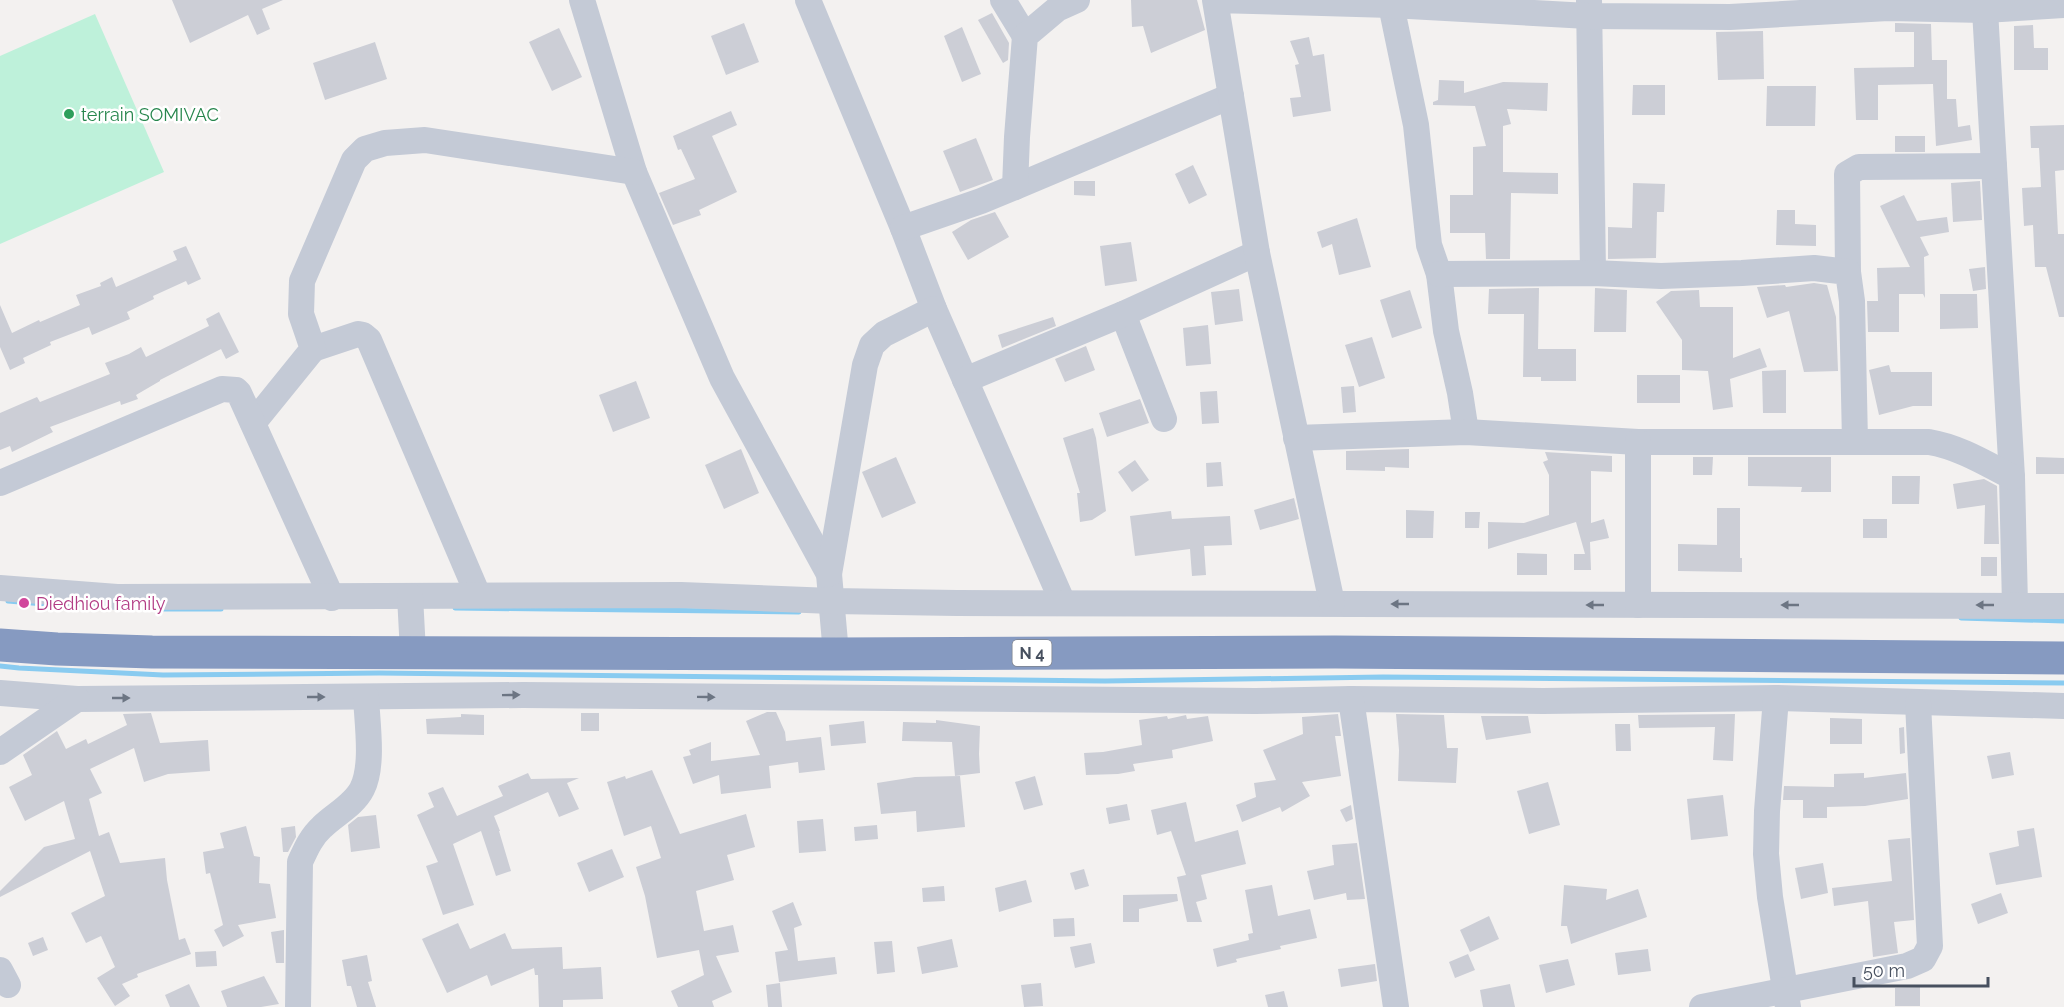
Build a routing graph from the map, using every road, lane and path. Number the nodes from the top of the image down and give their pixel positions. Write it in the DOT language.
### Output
graph roads {
  1 [pos="582,0"];
  2 [pos="808,0"];
  3 [pos="1003,0"];
  4 [pos="1077,0"];
  5 [pos="1888,4"];
  6 [pos="1391,5"];
  7 [pos="2064,5"];
  8 [pos="1588,8"];
  9 [pos="1985,10"];
  10 [pos="1025,36"];
  11 [pos="1231,96"];
  12 [pos="1994,166"];
  13 [pos="634,172"];
  14 [pos="1015,187"];
  15 [pos="903,228"];
  16 [pos="1257,253"];
  17 [pos="1848,272"];
  18 [pos="1593,273"];
  19 [pos="1439,274"];
  20 [pos="934,309"];
  21 [pos="1123,314"];
  22 [pos="313,349"];
  23 [pos="965,380"];
  24 [pos="1164,419"];
  25 [pos="253,423"];
  26 [pos="1466,432"];
  27 [pos="1296,438"];
  28 [pos="1638,442"];
  29 [pos="1855,442"];
  30 [pos="2012,477"];
  31 [pos="0,483"];
  32 [pos="829,574"];
  33 [pos="0,588"];
  34 [pos="478,595"];
  35 [pos="410,596"];
  36 [pos="332,598"];
  37 [pos="1063,603"];
  38 [pos="1332,603"];
  39 [pos="1638,605"];
  40 [pos="2015,605"];
  41 [pos="2064,606"];
  42 [pos="833,610"];
  43 [pos="0,645"];
  44 [pos="413,652"];
  45 [pos="836,654"];
  46 [pos="2064,658"];
  47 [pos="0,693"];
  48 [pos="366,697"];
  49 [pos="1776,698"];
  50 [pos="77,699"];
  51 [pos="1351,699"];
  52 [pos="1918,703"];
  53 [pos="2064,706"];
  54 [pos="0,752"];
  55 [pos="1787,998"];
  56 [pos="298,1007"];
  57 [pos="1396,1007"];
  58 [pos="1702,1007"];
  1 -- 13 [label="street"];
  2 -- 15 [label="street"];
  3 -- 10 [label="street"];
  4 -- 10 [label="street"];
  5 -- 8 [label="street"];
  5 -- 9 [label="street"];
  6 -- 8 [label="street"];
  6 -- 11 [label="street"];
  6 -- 19 [label="street"];
  7 -- 9 [label="street"];
  8 -- 18 [label="street"];
  9 -- 12 [label="street"];
  10 -- 14 [label="street"];
  11 -- 14 [label="street"];
  11 -- 16 [label="street"];
  12 -- 17 [label="street"];
  12 -- 30 [label="street"];
  13 -- 22 [label="street"];
  13 -- 32 [label="street"];
  14 -- 15 [label="street"];
  15 -- 20 [label="street"];
  16 -- 21 [label="street"];
  16 -- 27 [label="street"];
  17 -- 18 [label="street"];
  17 -- 29 [label="street"];
  18 -- 19 [label="street"];
  19 -- 26 [label="street"];
  20 -- 23 [label="street"];
  20 -- 32 [label="street"];
  21 -- 23 [label="street"];
  21 -- 24 [label="street"];
  22 -- 25 [label="street"];
  22 -- 34 [label="street"];
  23 -- 37 [label="street"];
  25 -- 31 [label="street"];
  25 -- 36 [label="street"];
  26 -- 27 [label="street"];
  26 -- 28 [label="street"];
  27 -- 38 [label="street"];
  28 -- 29 [label="street"];
  28 -- 39 [label="street"];
  29 -- 30 [label="street"];
  30 -- 40 [label="street"];
  32 -- 42 [label="street"];
  33 -- 36 [label="street"];
  34 -- 35 [label="street"];
  34 -- 42 [label="street"];
  35 -- 36 [label="street"];
  35 -- 44 [label="street"];
  37 -- 38 [label="street"];
  37 -- 42 [label="street"];
  39 -- 38 [label="street, one-way"];
  40 -- 39 [label="street, one-way"];
  40 -- 41 [label="street"];
  42 -- 45 [label="street"];
  43 -- 44 [label="highway, N 4"];
  44 -- 45 [label="highway, N 4"];
  45 -- 46 [label="highway, N 4"];
  47 -- 50 [label="street"];
  50 -- 48 [label="street, one-way"];
  48 -- 51 [label="street, one-way"];
  48 -- 56 [label="street"];
  49 -- 51 [label="street"];
  49 -- 52 [label="street"];
  49 -- 55 [label="street"];
  50 -- 54 [label="street"];
  51 -- 57 [label="street"];
  52 -- 53 [label="street"];
  52 -- 55 [label="street"];
  55 -- 58 [label="street"];
}
